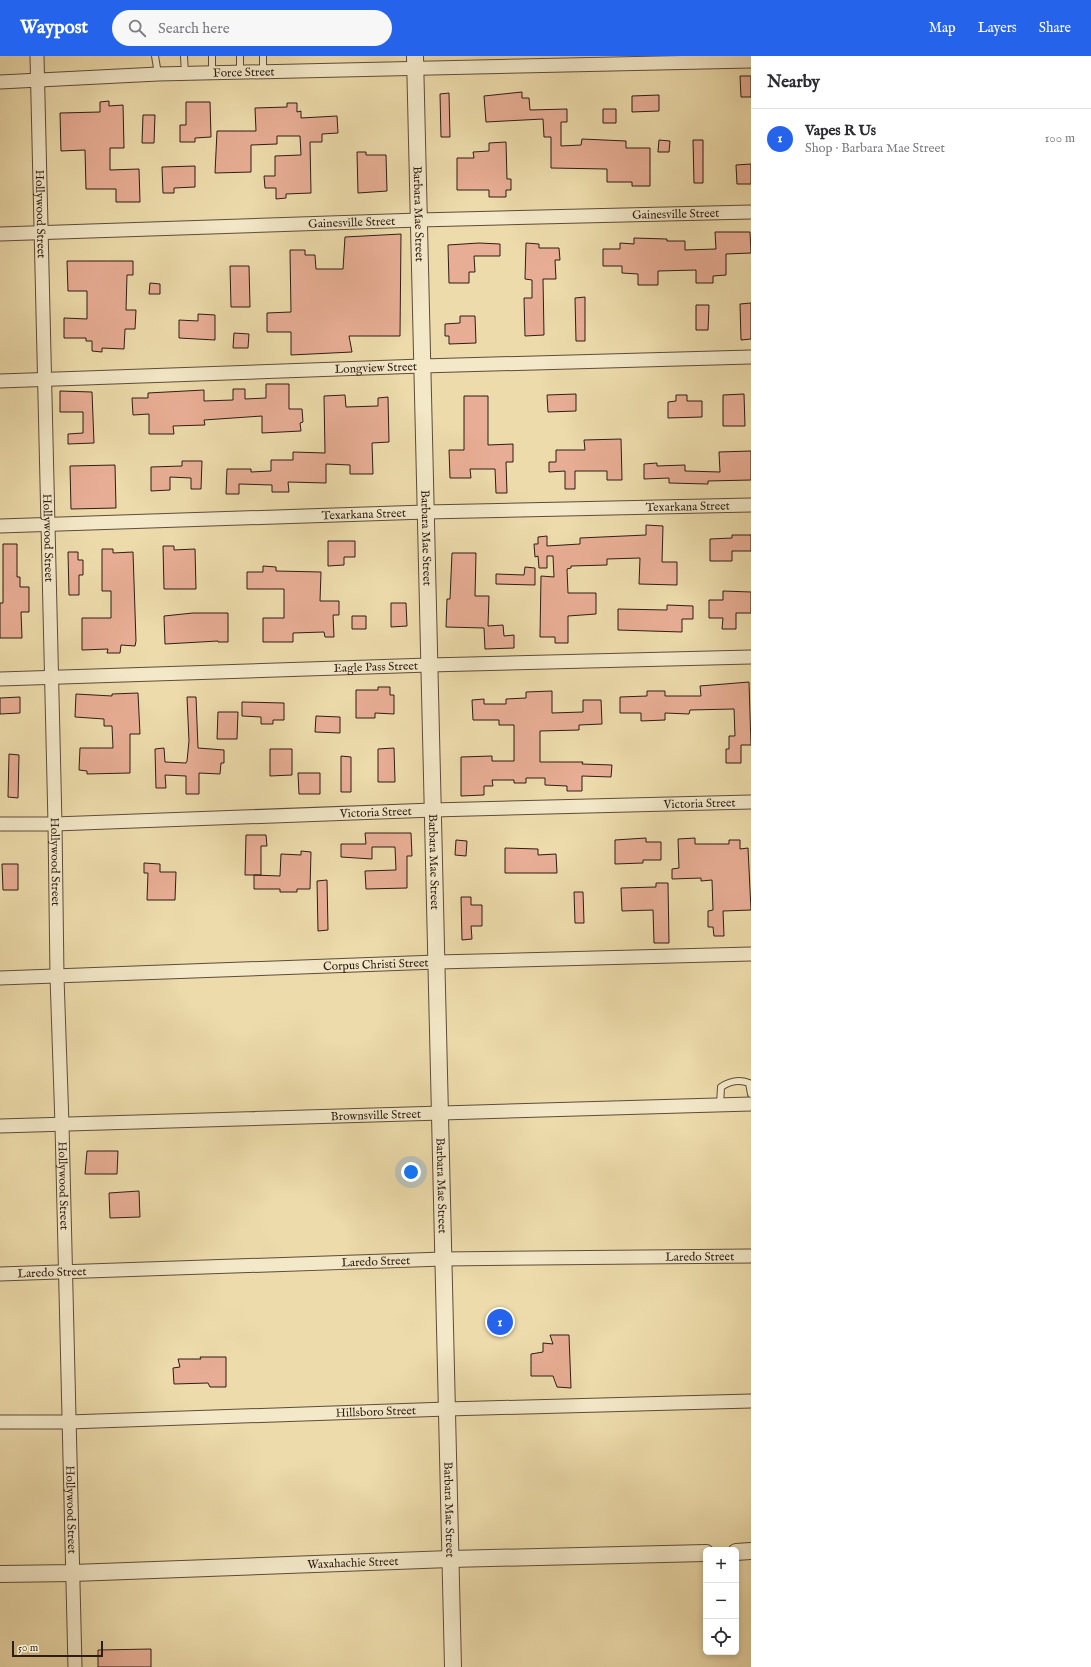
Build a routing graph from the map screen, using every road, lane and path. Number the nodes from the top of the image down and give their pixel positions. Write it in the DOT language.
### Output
graph roads {
  1 [pos="37,56"];
  2 [pos="156,56"];
  3 [pos="184,56"];
  4 [pos="212,56"];
  5 [pos="240,56"];
  6 [pos="263,56"];
  7 [pos="751,61"];
  8 [pos="415,62"];
  9 [pos="240,72"];
  10 [pos="263,72"];
  11 [pos="212,73"];
  12 [pos="158,74"];
  13 [pos="185,74"];
  14 [pos="0,82"];
  15 [pos="38,82"];
  16 [pos="751,212"];
  17 [pos="419,220"];
  18 [pos="42,233"];
  19 [pos="0,234"];
  20 [pos="751,357"];
  21 [pos="422,366"];
  22 [pos="45,380"];
  23 [pos="0,381"];
  24 [pos="751,505"];
  25 [pos="426,512"];
  26 [pos="48,525"];
  27 [pos="0,526"];
  28 [pos="751,657"];
  29 [pos="429,665"];
  30 [pos="0,678"];
  31 [pos="52,678"];
  32 [pos="751,802"];
  33 [pos="433,810"];
  34 [pos="0,824"];
  35 [pos="55,824"];
  36 [pos="751,954"];
  37 [pos="437,962"];
  38 [pos="57,977"];
  39 [pos="0,978"];
  40 [pos="751,1094"];
  41 [pos="751,1104"];
  42 [pos="720,1105"];
  43 [pos="439,1112"];
  44 [pos="62,1125"];
  45 [pos="0,1126"];
  46 [pos="751,1256"];
  47 [pos="443,1259"];
  48 [pos="0,1274"];
  49 [pos="66,1274"];
  50 [pos="751,1401"];
  51 [pos="447,1409"];
  52 [pos="0,1422"];
  53 [pos="69,1422"];
  54 [pos="739,1552"];
  55 [pos="751,1552"];
  56 [pos="703,1553"];
  57 [pos="450,1559"];
  58 [pos="72,1573"];
  59 [pos="0,1574"];
  60 [pos="75,1667"];
  61 [pos="452,1667"];
  1 -- 15 [label="street, Hollywood Street"];
  2 -- 12 [label="lane"];
  3 -- 13 [label="lane"];
  4 -- 11 [label="lane"];
  5 -- 9 [label="lane"];
  6 -- 10 [label="lane"];
  7 -- 8 [label="street, Force Street"];
  8 -- 10 [label="street, Force Street"];
  8 -- 17 [label="street, Barbara Mae Street"];
  9 -- 10 [label="street, Force Street"];
  9 -- 11 [label="street, Force Street"];
  11 -- 13 [label="street, Force Street"];
  12 -- 13 [label="street, Force Street"];
  12 -- 15 [label="street, Force Street"];
  14 -- 15 [label="street, Force Street"];
  15 -- 18 [label="street, Hollywood Street"];
  16 -- 17 [label="street, Gainesville Street"];
  17 -- 18 [label="street, Gainesville Street"];
  17 -- 21 [label="street, Barbara Mae Street"];
  18 -- 19 [label="street, Gainesville Street"];
  18 -- 22 [label="street, Hollywood Street"];
  20 -- 21 [label="street, Longview Street"];
  21 -- 22 [label="street, Longview Street"];
  21 -- 25 [label="street, Barbara Mae Street"];
  22 -- 23 [label="street, Longview Street"];
  22 -- 26 [label="street, Hollywood Street"];
  24 -- 25 [label="street, Texarkana Street"];
  25 -- 26 [label="street, Texarkana Street"];
  25 -- 29 [label="street, Barbara Mae Street"];
  26 -- 27 [label="street, Texarkana Street"];
  26 -- 31 [label="street, Hollywood Street"];
  28 -- 29 [label="street, Eagle Pass Street"];
  29 -- 31 [label="street, Eagle Pass Street"];
  29 -- 33 [label="street, Barbara Mae Street"];
  30 -- 31 [label="street, Eagle Pass Street"];
  31 -- 35 [label="street, Hollywood Street"];
  32 -- 33 [label="street, Victoria Street"];
  33 -- 35 [label="street, Victoria Street"];
  33 -- 37 [label="street, Barbara Mae Street"];
  34 -- 35 [label="street, Victoria Street"];
  35 -- 38 [label="street, Hollywood Street"];
  36 -- 37 [label="street, Corpus Christi Street"];
  37 -- 38 [label="street, Corpus Christi Street"];
  37 -- 43 [label="street, Barbara Mae Street"];
  38 -- 39 [label="street, Corpus Christi Street"];
  38 -- 44 [label="street, Hollywood Street"];
  40 -- 42 [label="lane"];
  41 -- 42 [label="street, Brownsville Street"];
  42 -- 43 [label="street, Brownsville Street"];
  43 -- 44 [label="street, Brownsville Street"];
  43 -- 47 [label="street, Barbara Mae Street"];
  44 -- 45 [label="street, Brownsville Street"];
  44 -- 49 [label="street, Hollywood Street"];
  46 -- 47 [label="street, Laredo Street"];
  47 -- 49 [label="street, Laredo Street"];
  47 -- 51 [label="street, Barbara Mae Street"];
  48 -- 49 [label="street, Laredo Street"];
  49 -- 53 [label="street, Hollywood Street"];
  50 -- 51 [label="street, Hillsboro Street"];
  51 -- 53 [label="street, Hillsboro Street"];
  51 -- 57 [label="street, Barbara Mae Street"];
  52 -- 53 [label="street, Hillsboro Street"];
  53 -- 58 [label="street, Hollywood Street"];
  54 -- 55 [label="street"];
  56 -- 57 [label="street, Waxahachie Street"];
  57 -- 58 [label="street, Waxahachie Street"];
  57 -- 61 [label="street, Barbara Mae Street"];
  58 -- 59 [label="street, Waxahachie Street"];
  58 -- 60 [label="street, Hollywood Street"];
}
